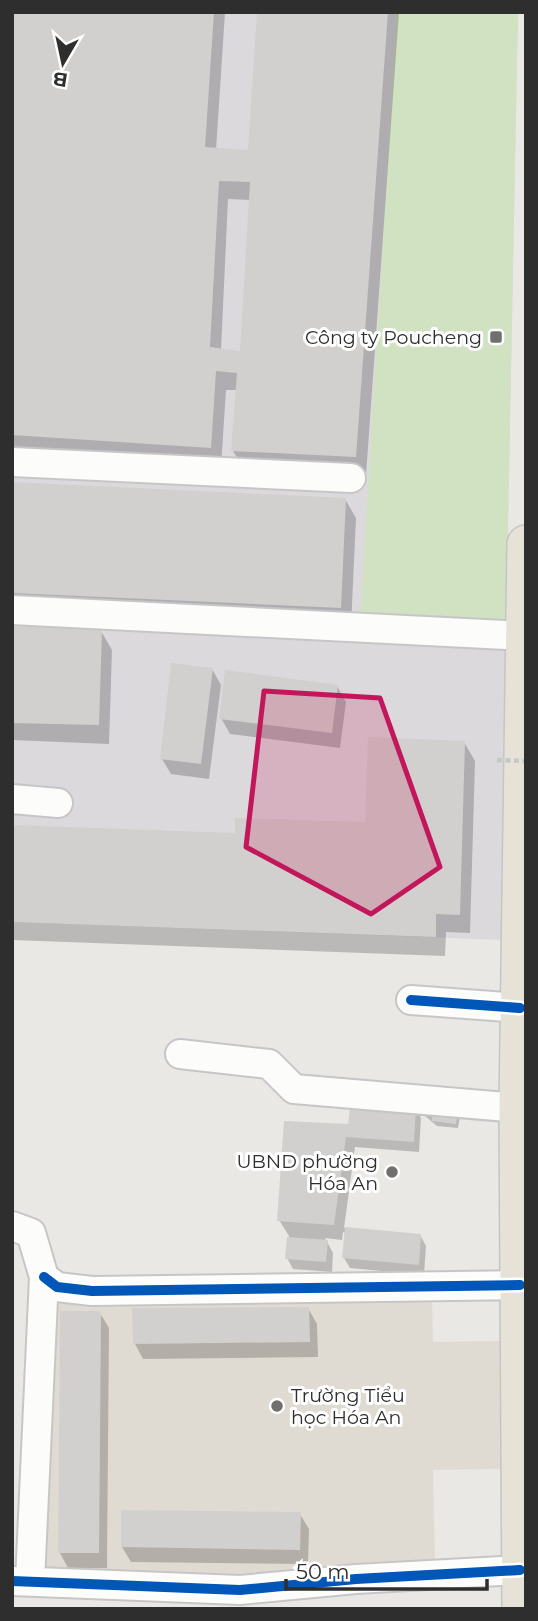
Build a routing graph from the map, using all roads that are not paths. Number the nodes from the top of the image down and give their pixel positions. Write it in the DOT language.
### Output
graph roads {
  1 [pos="12,462"];
  2 [pos="351,478"];
  3 [pos="526,544"];
  4 [pos="12,610"];
  5 [pos="524,636"];
  6 [pos="12,799"];
  7 [pos="58,803"];
  8 [pos="411,1000"];
  9 [pos="520,1008"];
  10 [pos="180,1054"];
  11 [pos="518,1108"];
  12 [pos="12,1226"];
  13 [pos="44,1277"];
  14 [pos="520,1285"];
  15 [pos="21,1581"];
  16 [pos="518,1596"];
  1 -- 2 [label="street"];
  3 -- 5 [label="main road"];
  4 -- 5 [label="street"];
  5 -- 9 [label="main road"];
  6 -- 7 [label="street"];
  8 -- 9 [label="street"];
  9 -- 11 [label="main road"];
  10 -- 11 [label="street"];
  11 -- 14 [label="main road"];
  12 -- 13 [label="street"];
  13 -- 14 [label="street"];
  13 -- 15 [label="street"];
  14 -- 16 [label="main road"];
  15 -- 16 [label="street"];
}
